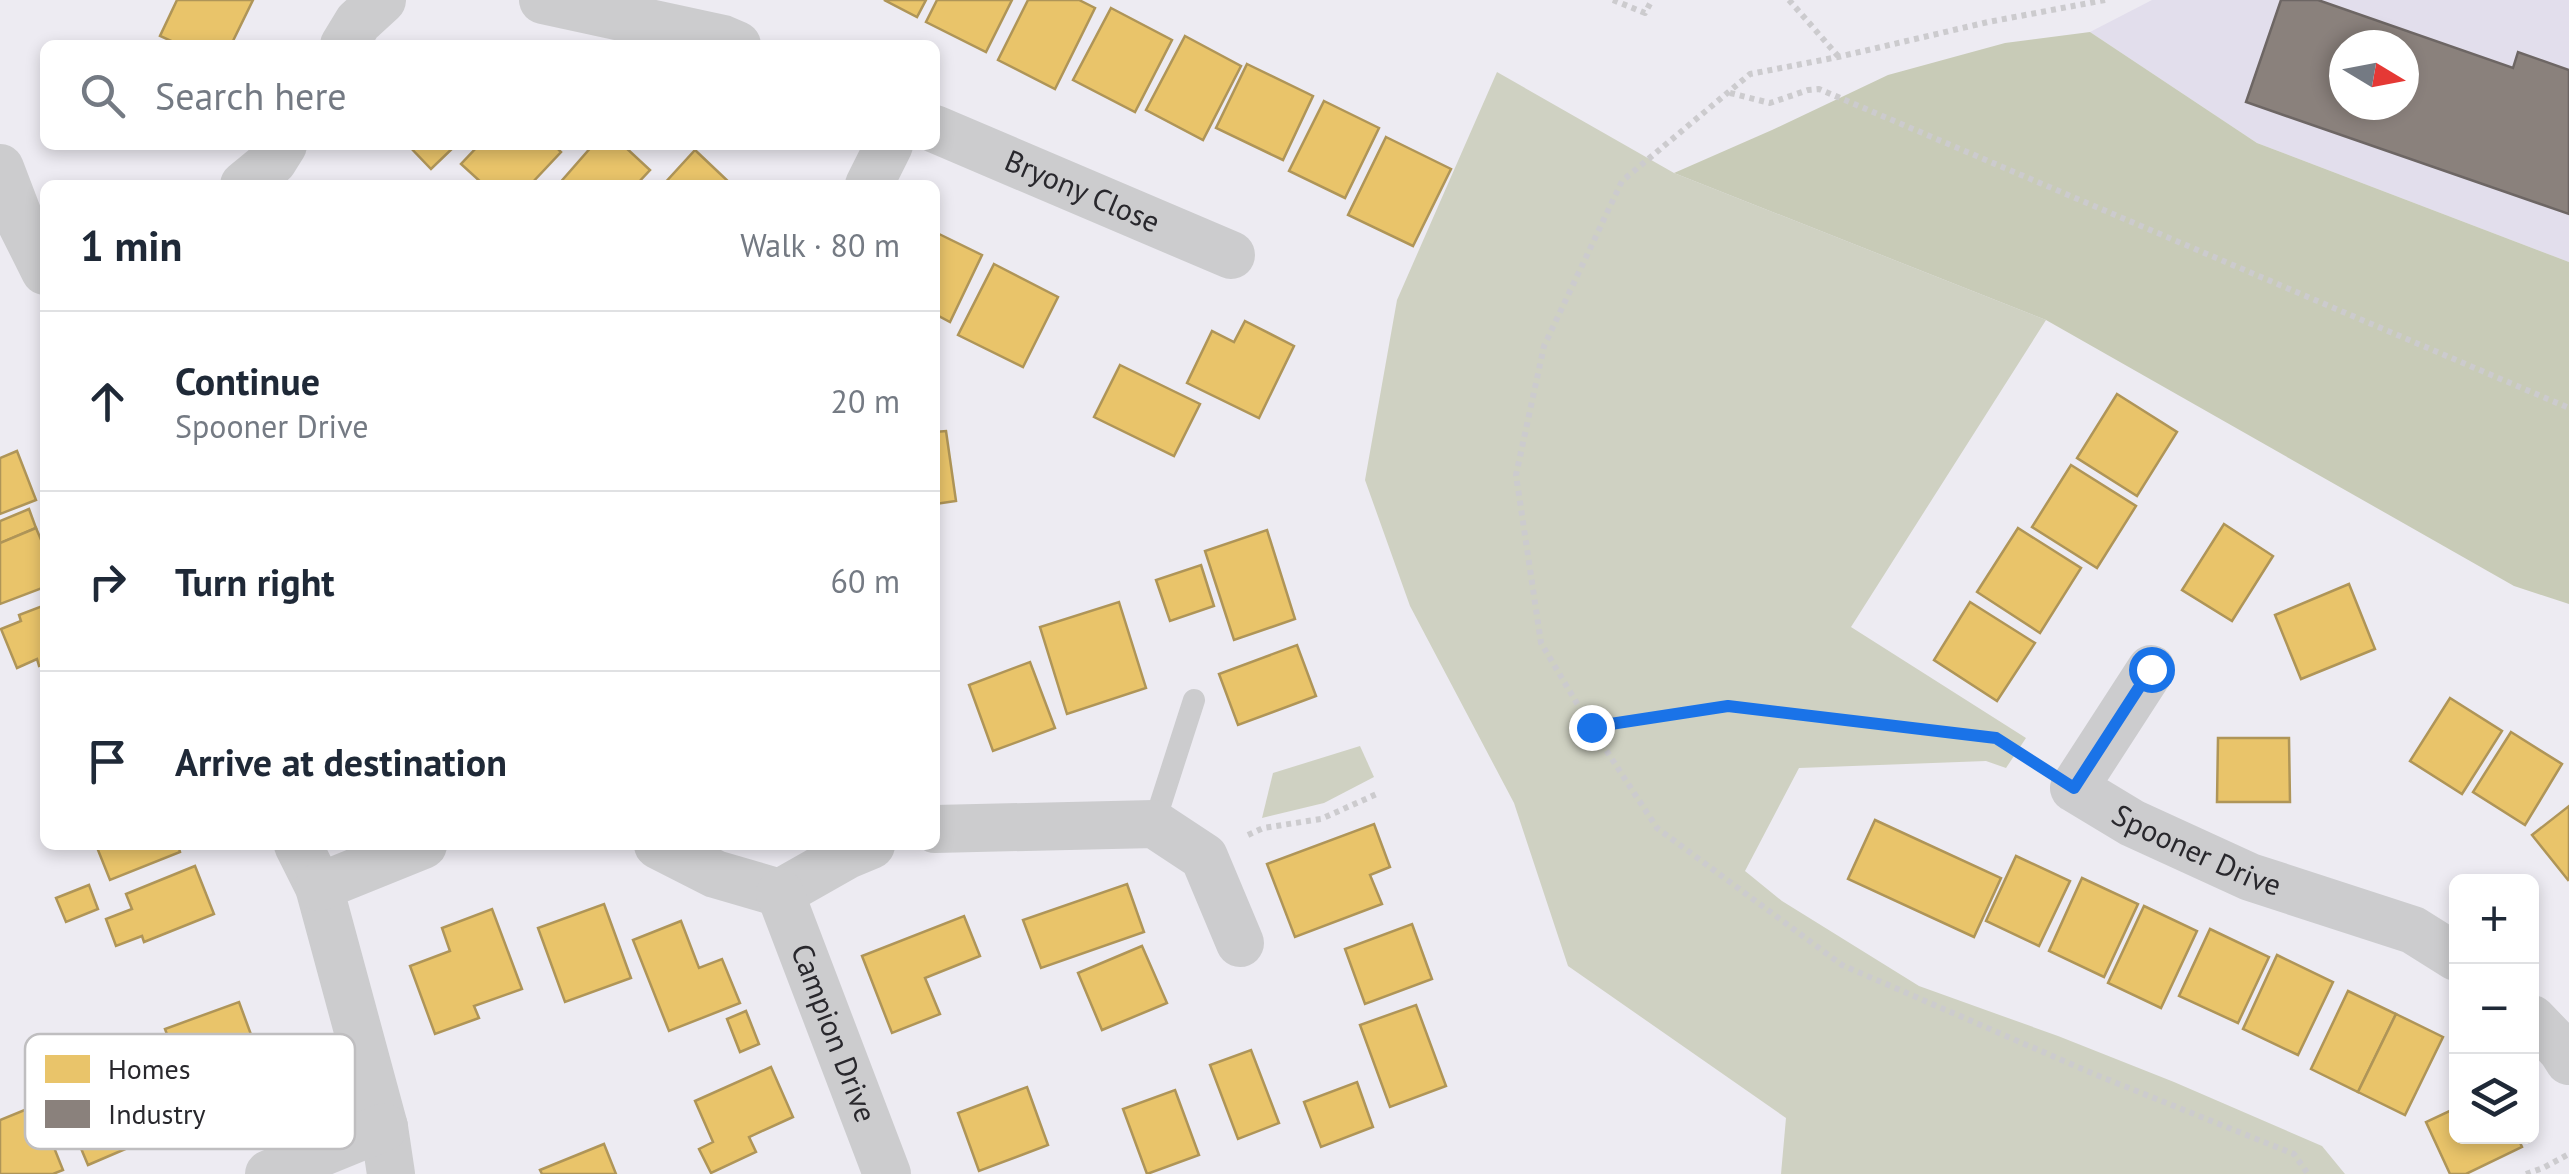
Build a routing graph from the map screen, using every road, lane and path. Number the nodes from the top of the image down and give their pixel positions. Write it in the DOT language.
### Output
graph roads {
  1 [pos="382,0"];
  2 [pos="543,0"];
  3 [pos="1613,0"];
  4 [pos="1652,0"];
  5 [pos="1789,0"];
  6 [pos="2106,0"];
  7 [pos="347,40"];
  8 [pos="725,40"];
  9 [pos="1838,57"];
  10 [pos="1729,92"];
  11 [pos="940,131"];
  12 [pos="280,150"];
  13 [pos="886,150"];
  14 [pos="0,168"];
  15 [pos="250,180"];
  16 [pos="871,180"];
  17 [pos="1231,255"];
  18 [pos="40,261"];
  19 [pos="2569,408"];
  20 [pos="2151,669"];
  21 [pos="1194,700"];
  22 [pos="1591,727"];
  23 [pos="2074,788"];
  24 [pos="1379,792"];
  25 [pos="1154,824"];
  26 [pos="940,829"];
  27 [pos="300,850"];
  28 [pos="412,850"];
  29 [pos="668,850"];
  30 [pos="860,850"];
  31 [pos="1204,857"];
  32 [pos="319,887"];
  33 [pos="780,893"];
  34 [pos="1240,943"];
  35 [pos="2449,953"];
  36 [pos="2539,1026"];
  37 [pos="2569,1062"];
  38 [pos="384,1126"];
  39 [pos="355,1138"];
  40 [pos="329,1149"];
  41 [pos="2569,1154"];
  42 [pos="269,1174"];
  43 [pos="392,1174"];
  44 [pos="887,1174"];
  45 [pos="2308,1174"];
  46 [pos="2526,1174"];
  1 -- 7 [label="street"];
  2 -- 8 [label="street"];
  3 -- 4 [label="path"];
  5 -- 9 [label="path"];
  6 -- 9 [label="path"];
  9 -- 10 [label="path"];
  10 -- 19 [label="path"];
  10 -- 22 [label="path"];
  11 -- 17 [label="street, Bryony Close"];
  12 -- 15 [label="street"];
  13 -- 16 [label="street"];
  14 -- 18 [label="street"];
  20 -- 23 [label="street"];
  21 -- 25 [label="lane"];
  22 -- 23 [label="path"];
  22 -- 45 [label="path"];
  23 -- 35 [label="street, Spooner Drive"];
  24 -- 31 [label="path"];
  25 -- 26 [label="street"];
  25 -- 31 [label="street"];
  27 -- 32 [label="street"];
  28 -- 32 [label="street"];
  29 -- 33 [label="street"];
  30 -- 33 [label="street"];
  31 -- 34 [label="street"];
  32 -- 38 [label="street"];
  33 -- 44 [label="street, Campion Drive"];
  36 -- 37 [label="street"];
  38 -- 39 [label="street"];
  38 -- 43 [label="street"];
  40 -- 42 [label="street"];
  41 -- 46 [label="path"];
}
